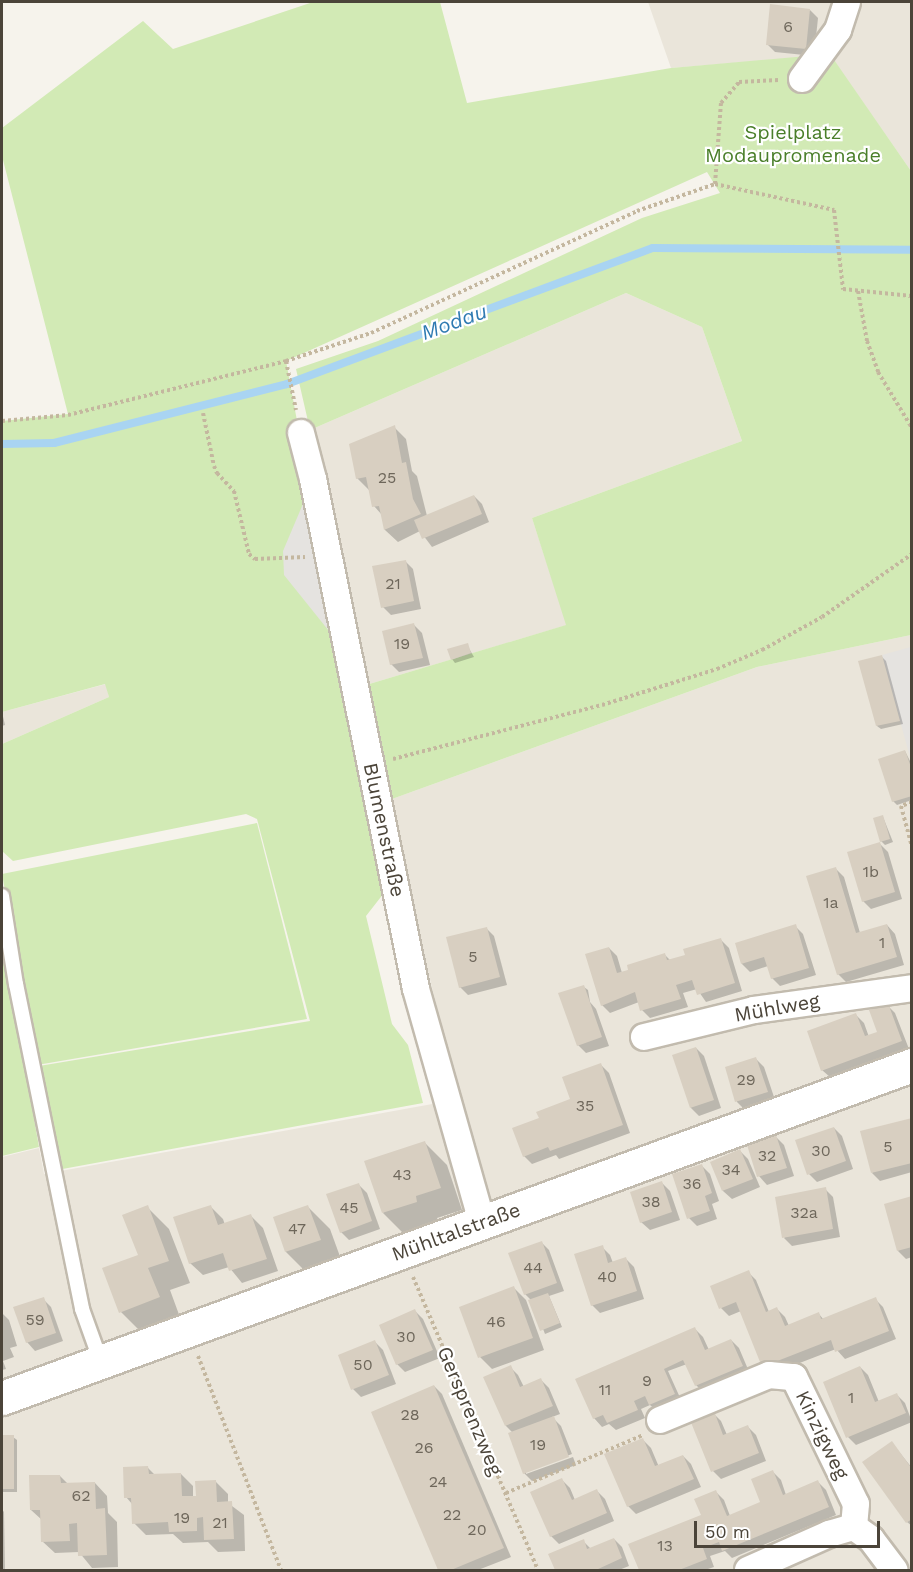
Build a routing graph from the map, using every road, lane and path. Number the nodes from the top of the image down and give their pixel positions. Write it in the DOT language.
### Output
graph roads {
  1 [pos="847,2"];
  2 [pos="802,79"];
  3 [pos="715,184"];
  4 [pos="858,291"];
  5 [pos="912,296"];
  6 [pos="286,361"];
  7 [pos="203,413"];
  8 [pos="2,422"];
  9 [pos="912,428"];
  10 [pos="301,434"];
  11 [pos="912,554"];
  12 [pos="288,558"];
  13 [pos="370,766"];
  14 [pos="912,802"];
  15 [pos="912,847"];
  16 [pos="2,896"];
  17 [pos="912,988"];
  18 [pos="644,1037"];
  19 [pos="912,1065"];
  20 [pos="482,1223"];
  21 [pos="403,1251"];
  22 [pos="188,1330"];
  23 [pos="101,1362"];
  24 [pos="2,1398"];
  25 [pos="660,1420"];
  26 [pos="506,1493"];
  27 [pos="854,1527"];
  28 [pos="281,1570"];
  29 [pos="538,1570"];
  30 [pos="748,1570"];
  31 [pos="894,1570"];
  1 -- 2 [label="street"];
  2 -- 3 [label="path"];
  3 -- 4 [label="path"];
  3 -- 6 [label="path"];
  4 -- 5 [label="path"];
  4 -- 9 [label="path"];
  6 -- 8 [label="path"];
  6 -- 10 [label="path"];
  7 -- 12 [label="path"];
  10 -- 13 [label="street, Blumenstraße"];
  11 -- 13 [label="path"];
  13 -- 20 [label="street, Blumenstraße"];
  14 -- 15 [label="path"];
  16 -- 23 [label="lane"];
  17 -- 18 [label="street, Mühlweg"];
  19 -- 20 [label="street, Mühltalstraße"];
  20 -- 21 [label="street, Mühltalstraße"];
  21 -- 22 [label="street, Mühltalstraße"];
  21 -- 26 [label="path, Gersprenzweg"];
  22 -- 23 [label="street, Mühltalstraße"];
  22 -- 28 [label="path"];
  23 -- 24 [label="street, Mühltalstraße"];
  25 -- 26 [label="path"];
  25 -- 27 [label="street, Kinzigweg"];
  26 -- 29 [label="path, Gersprenzweg"];
  27 -- 30 [label="street"];
  27 -- 31 [label="street"];
}
